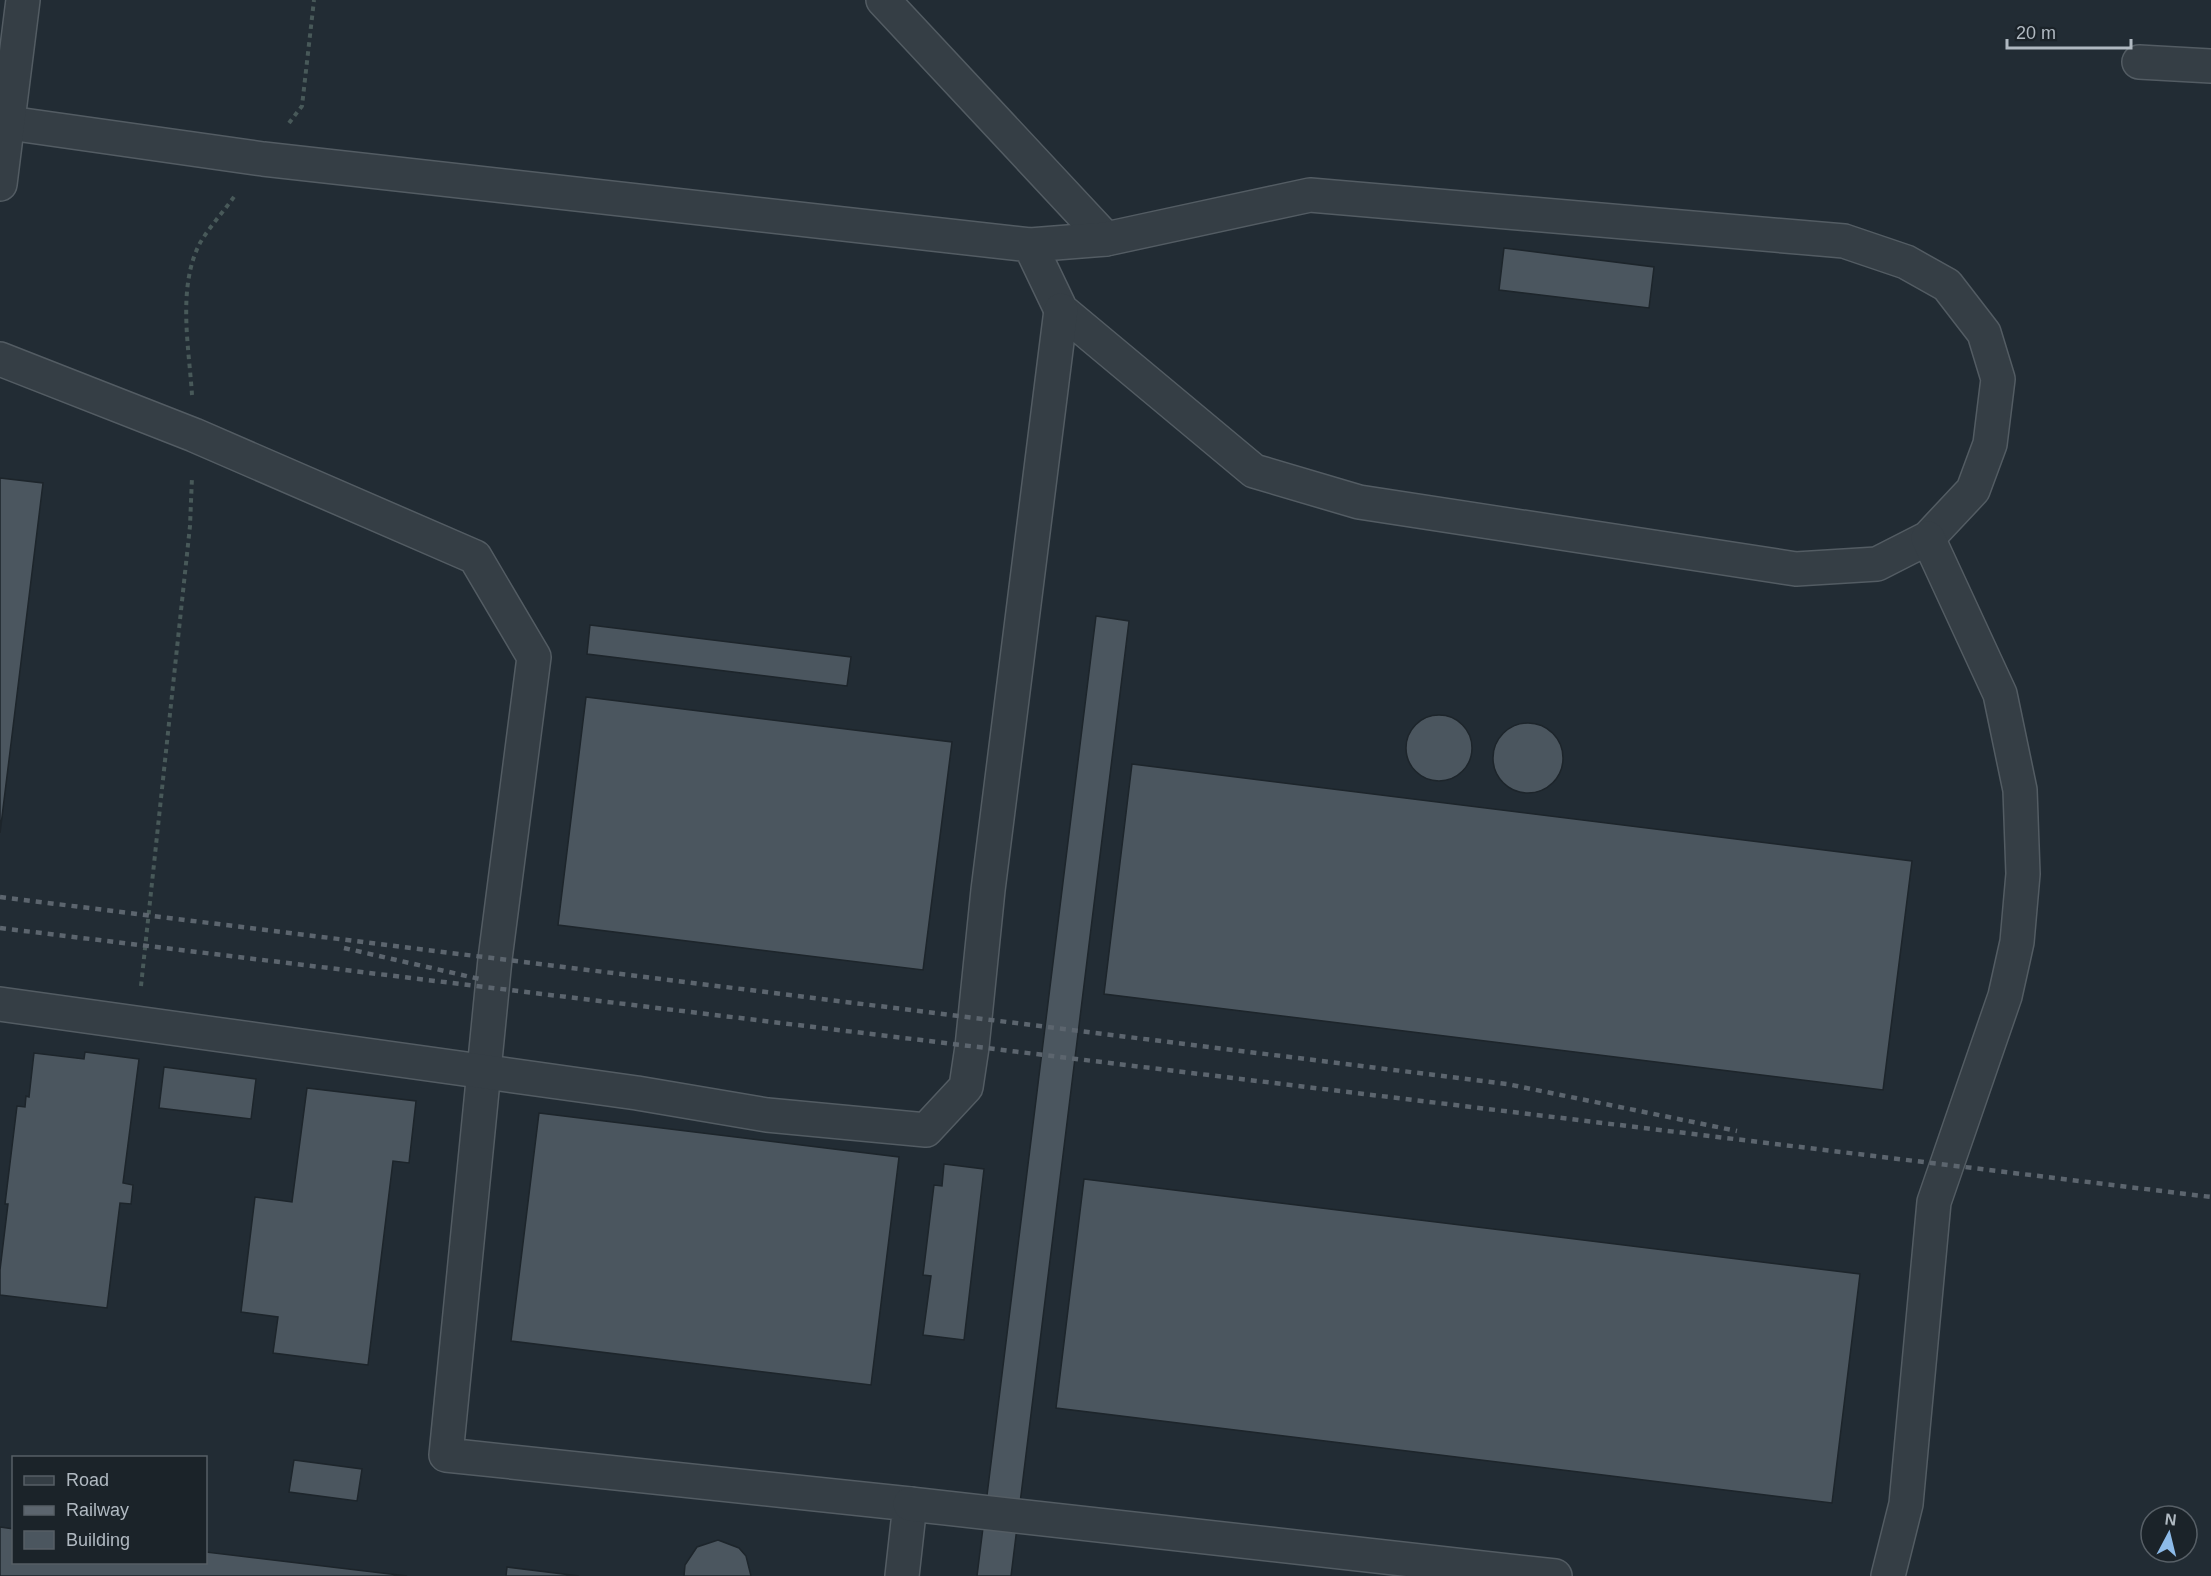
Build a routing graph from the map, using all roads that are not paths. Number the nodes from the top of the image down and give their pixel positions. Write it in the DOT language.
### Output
graph roads {
  1 [pos="23,0"];
  2 [pos="884,0"];
  3 [pos="2139,62"];
  4 [pos="2211,66"];
  5 [pos="9,123"];
  6 [pos="0,184"];
  7 [pos="1106,238"];
  8 [pos="1030,244"];
  9 [pos="1061,310"];
  10 [pos="0,359"];
  11 [pos="1928,538"];
  12 [pos="0,1004"];
  13 [pos="484,1072"];
  14 [pos="910,1504"];
  15 [pos="902,1576"];
  16 [pos="1555,1576"];
  17 [pos="1888,1576"];
  1 -- 5 [label="street"];
  2 -- 7 [label="street"];
  3 -- 4 [label="street"];
  5 -- 6 [label="street"];
  5 -- 8 [label="street"];
  7 -- 8 [label="street"];
  7 -- 11 [label="street"];
  8 -- 9 [label="street"];
  9 -- 11 [label="street"];
  9 -- 13 [label="street"];
  10 -- 13 [label="street"];
  11 -- 17 [label="street"];
  12 -- 13 [label="street"];
  13 -- 14 [label="street"];
  14 -- 15 [label="street"];
  14 -- 16 [label="street"];
}
